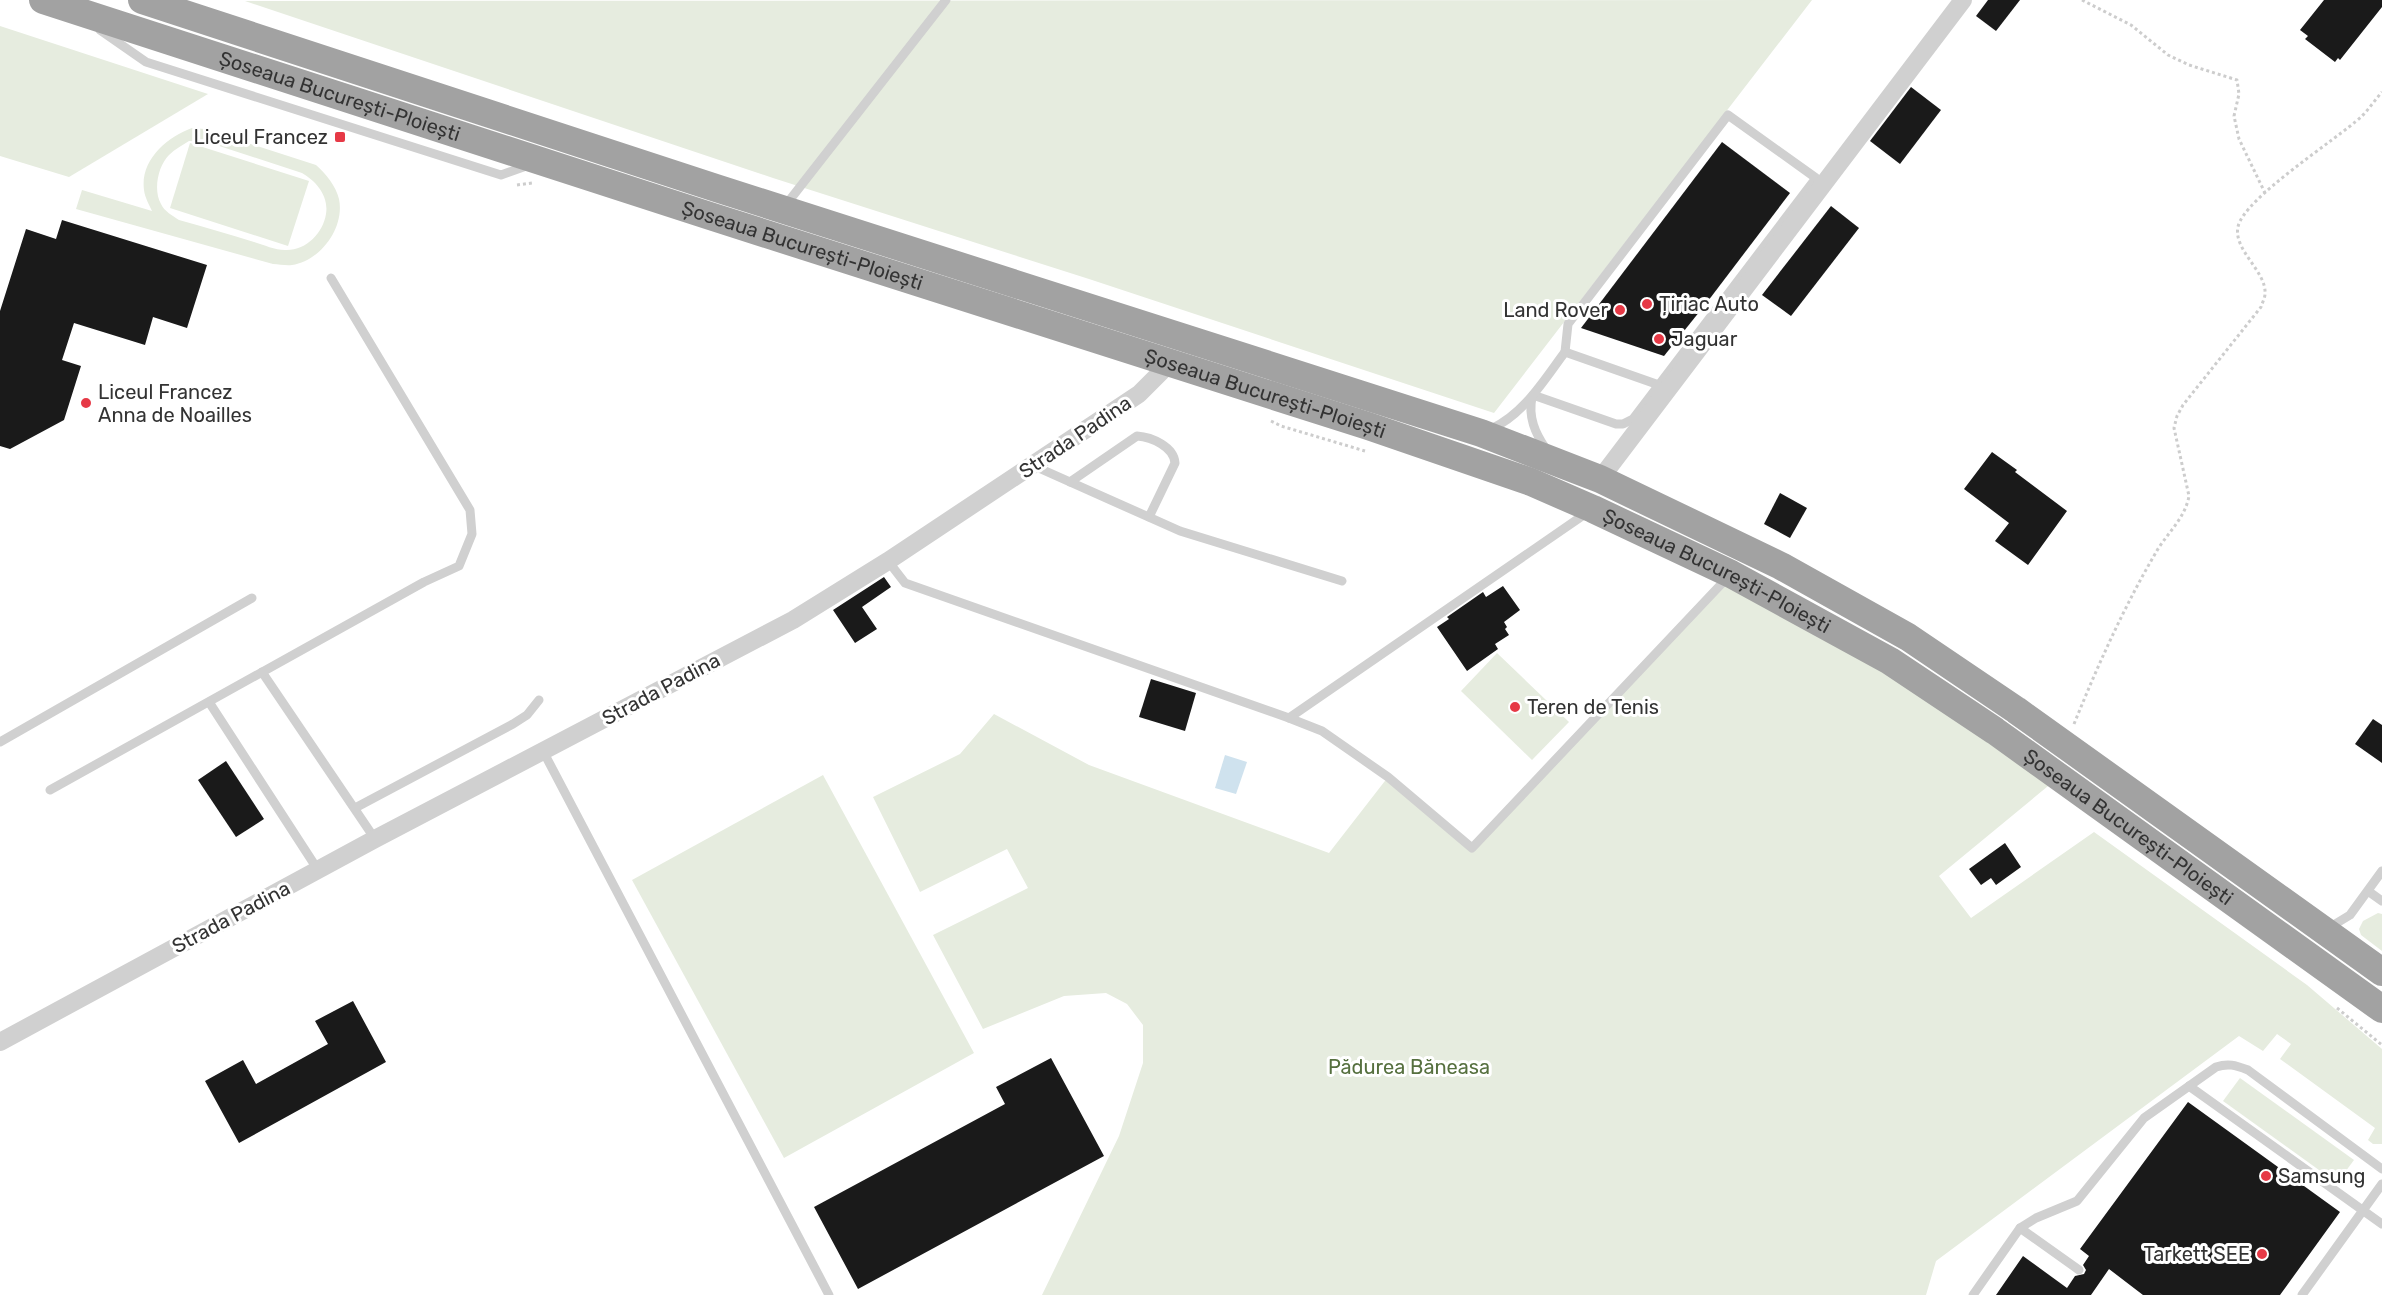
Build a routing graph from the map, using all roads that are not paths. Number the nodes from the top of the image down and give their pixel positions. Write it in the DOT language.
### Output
graph roads {
  1 [pos="142,0"];
  2 [pos="946,0"];
  3 [pos="1963,0"];
  4 [pos="56,4"];
  5 [pos="782,210"];
  6 [pos="331,278"];
  7 [pos="1564,352"];
  8 [pos="1170,363"];
  9 [pos="1659,385"];
  10 [pos="1533,395"];
  11 [pos="1481,433"];
  12 [pos="1552,459"];
  13 [pos="1032,465"];
  14 [pos="1600,479"];
  15 [pos="1070,482"];
  16 [pos="1593,509"];
  17 [pos="1149,518"];
  18 [pos="888,561"];
  19 [pos="1731,574"];
  20 [pos="1342,581"];
  21 [pos="252,598"];
  22 [pos="262,672"];
  23 [pos="539,700"];
  24 [pos="209,702"];
  25 [pos="1289,718"];
  26 [pos="0,742"];
  27 [pos="543,751"];
  28 [pos="50,790"];
  29 [pos="355,808"];
  30 [pos="375,839"];
  31 [pos="318,870"];
  32 [pos="2382,871"];
  33 [pos="2368,891"];
  34 [pos="2382,901"];
  35 [pos="2324,930"];
  36 [pos="2382,972"];
  37 [pos="2379,1013"];
  38 [pos="0,1042"];
  39 [pos="2189,1086"];
  40 [pos="2382,1169"];
  41 [pos="2382,1184"];
  42 [pos="2363,1210"];
  43 [pos="2382,1224"];
  44 [pos="2020,1228"];
  45 [pos="2079,1270"];
  46 [pos="830,1295"];
  47 [pos="1973,1295"];
  48 [pos="2302,1295"];
  1 -- 5 [label="highway, Șoseaua București-Ploiești"];
  2 -- 5 [label="lane"];
  3 -- 14 [label="street"];
  4 -- 8 [label="highway, Șoseaua București-Ploiești"];
  5 -- 11 [label="highway, Șoseaua București-Ploiești"];
  6 -- 22 [label="lane"];
  7 -- 9 [label="lane"];
  7 -- 9 [label="lane"];
  7 -- 10 [label="lane"];
  8 -- 13 [label="street, Strada Padina"];
  8 -- 16 [label="highway, Șoseaua București-Ploiești"];
  9 -- 10 [label="lane"];
  10 -- 11 [label="lane"];
  10 -- 12 [label="lane"];
  11 -- 12 [label="highway, Șoseaua București-Ploiești"];
  12 -- 14 [label="highway, Șoseaua București-Ploiești"];
  13 -- 15 [label="lane"];
  13 -- 18 [label="street, Strada Padina"];
  14 -- 35 [label="highway, Șoseaua București-Ploiești"];
  15 -- 17 [label="lane"];
  15 -- 17 [label="lane"];
  16 -- 19 [label="highway, Șoseaua București-Ploiești"];
  16 -- 25 [label="lane"];
  17 -- 20 [label="lane"];
  18 -- 25 [label="lane"];
  18 -- 27 [label="street, Strada Padina"];
  19 -- 25 [label="lane"];
  19 -- 37 [label="highway, Șoseaua București-Ploiești"];
  21 -- 26 [label="lane"];
  22 -- 24 [label="lane"];
  22 -- 29 [label="lane"];
  23 -- 29 [label="lane"];
  24 -- 28 [label="lane"];
  24 -- 31 [label="lane"];
  27 -- 30 [label="street, Strada Padina"];
  27 -- 46 [label="lane"];
  29 -- 30 [label="lane"];
  30 -- 31 [label="street, Strada Padina"];
  31 -- 38 [label="street, Strada Padina"];
  32 -- 33 [label="lane"];
  33 -- 34 [label="lane"];
  33 -- 35 [label="lane"];
  35 -- 36 [label="highway, Șoseaua București-Ploiești"];
  39 -- 40 [label="lane"];
  39 -- 42 [label="lane"];
  39 -- 44 [label="lane"];
  41 -- 42 [label="lane"];
  42 -- 43 [label="lane"];
  42 -- 48 [label="lane"];
  44 -- 45 [label="lane"];
  44 -- 47 [label="lane"];
}
